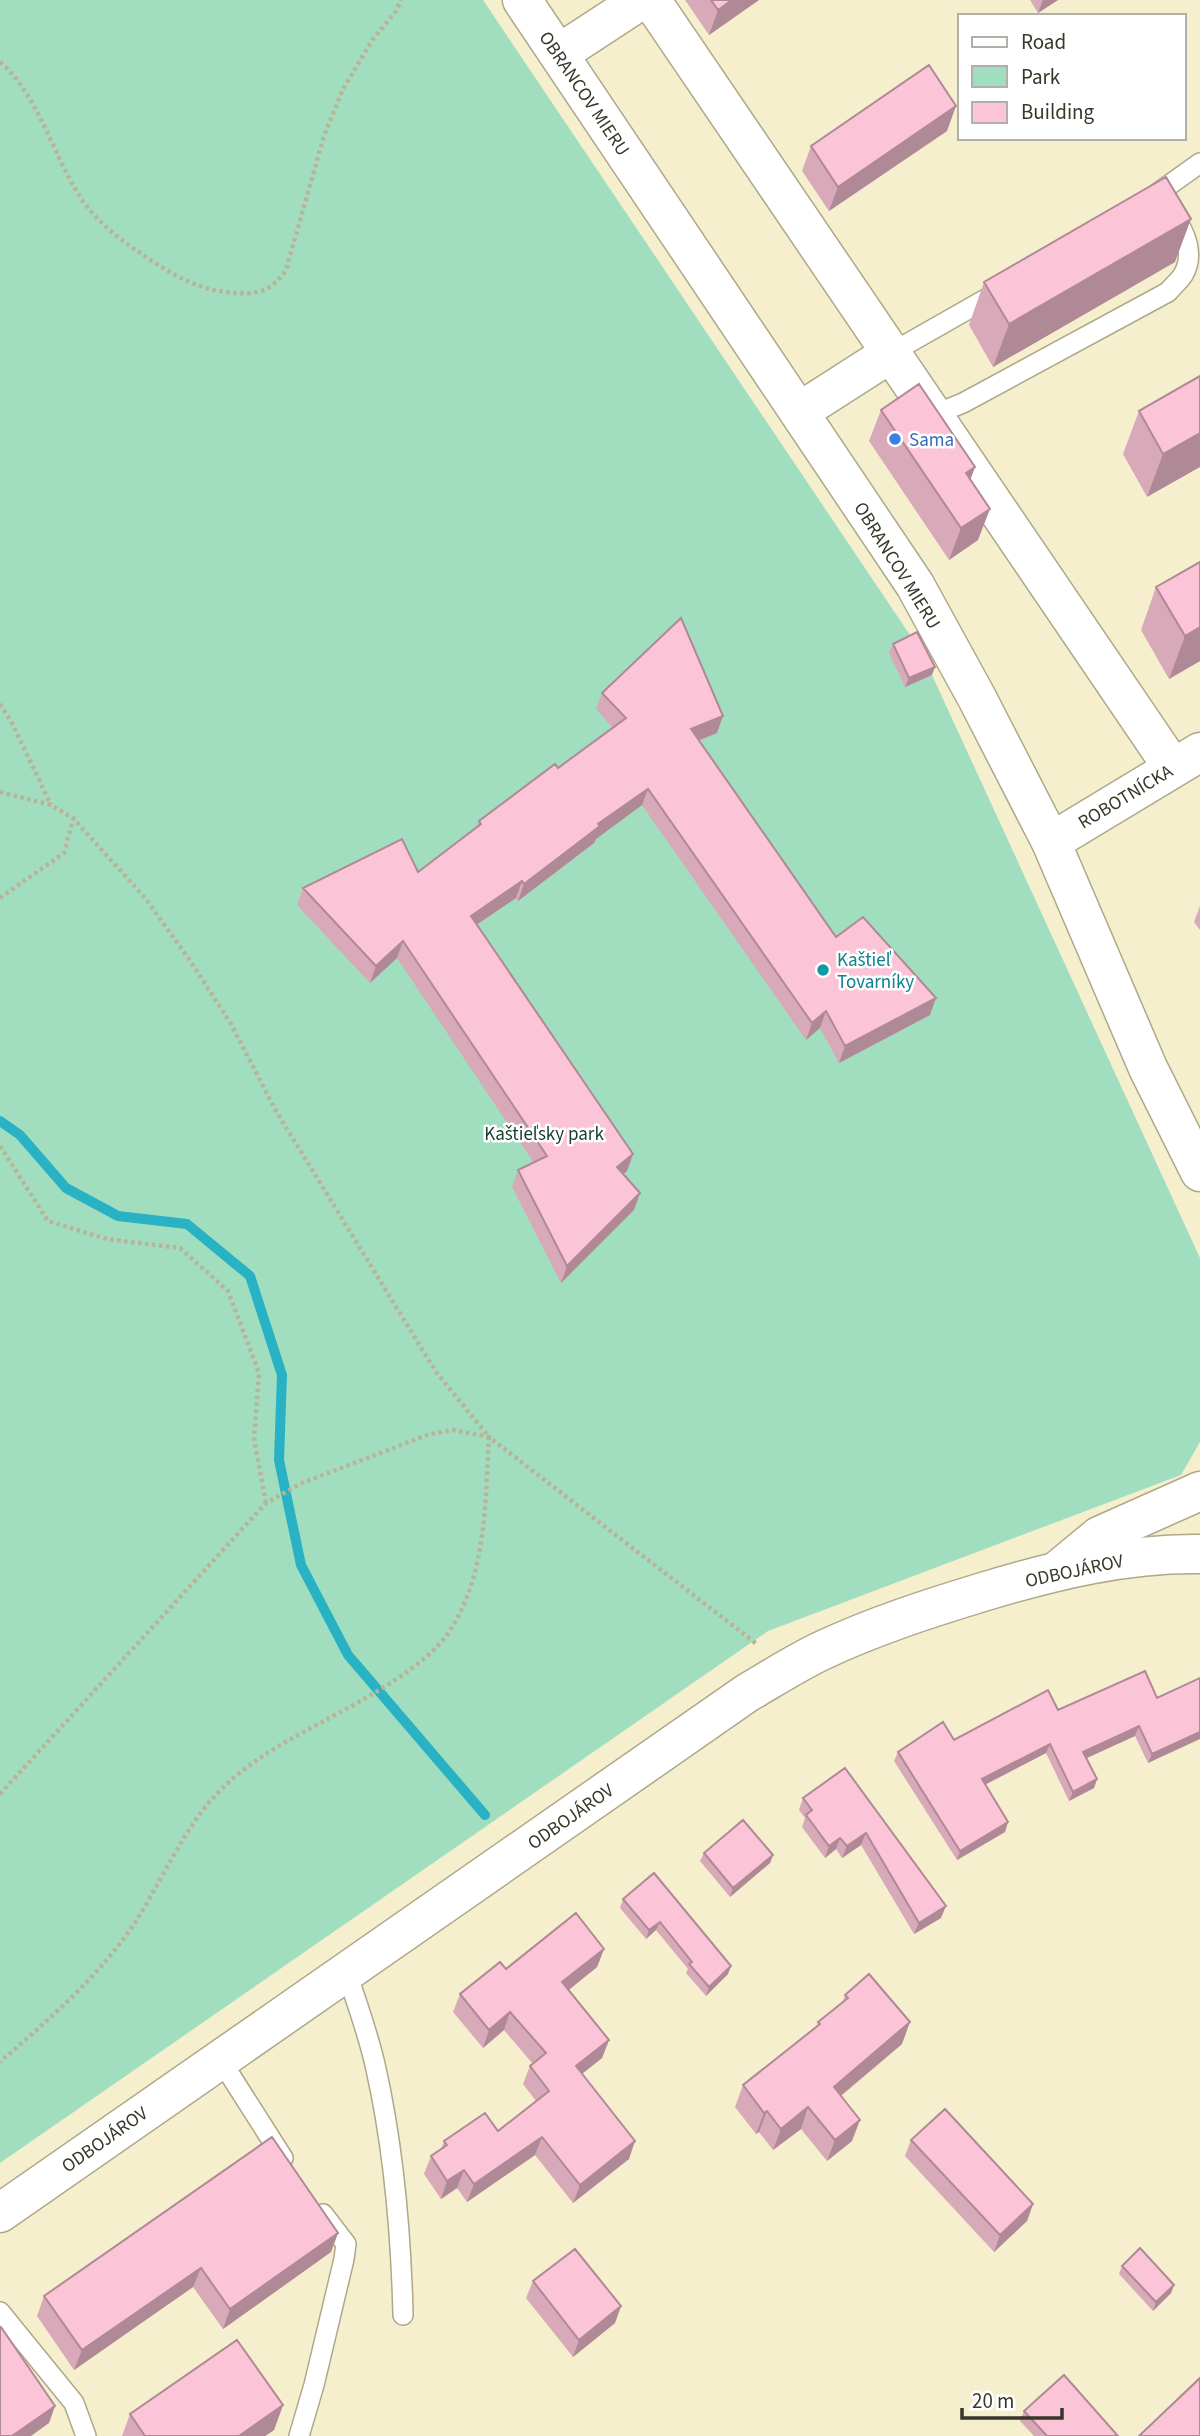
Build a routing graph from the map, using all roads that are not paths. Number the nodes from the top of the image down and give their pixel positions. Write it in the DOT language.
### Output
graph roads {
  1 [pos="522,0"];
  2 [pos="641,0"];
  3 [pos="651,0"];
  4 [pos="560,54"];
  5 [pos="1200,163"];
  6 [pos="1013,284"];
  7 [pos="891,353"];
  8 [pos="799,412"];
  9 [pos="933,415"];
  10 [pos="1186,760"];
  11 [pos="1051,842"];
  12 [pos="1200,1172"];
  13 [pos="1200,1491"];
  14 [pos="1200,1535"];
  15 [pos="1183,1554"];
  16 [pos="1058,1570"];
  17 [pos="346,1971"];
  18 [pos="220,2059"];
  19 [pos="292,2170"];
  20 [pos="315,2202"];
  21 [pos="0,2213"];
  22 [pos="0,2312"];
  23 [pos="403,2315"];
  24 [pos="84,2435"];
  25 [pos="299,2436"];
  1 -- 4 [label="street, OBRANCOV MIERU"];
  2 -- 4 [label="street"];
  3 -- 7 [label="street"];
  4 -- 8 [label="street, OBRANCOV MIERU"];
  5 -- 9 [label="lane"];
  6 -- 7 [label="lane"];
  7 -- 8 [label="street"];
  7 -- 9 [label="street"];
  8 -- 11 [label="street, OBRANCOV MIERU"];
  9 -- 10 [label="street"];
  10 -- 11 [label="street, ROBOTNÍCKA"];
  11 -- 12 [label="street, OBRANCOV MIERU"];
  13 -- 16 [label="street"];
  14 -- 15 [label="street"];
  15 -- 16 [label="street, ODBOJÁROV"];
  16 -- 17 [label="street, ODBOJÁROV"];
  17 -- 18 [label="street, ODBOJÁROV"];
  17 -- 23 [label="lane"];
  18 -- 19 [label="lane"];
  18 -- 21 [label="street, ODBOJÁROV"];
  20 -- 25 [label="lane"];
  22 -- 24 [label="lane"];
}
